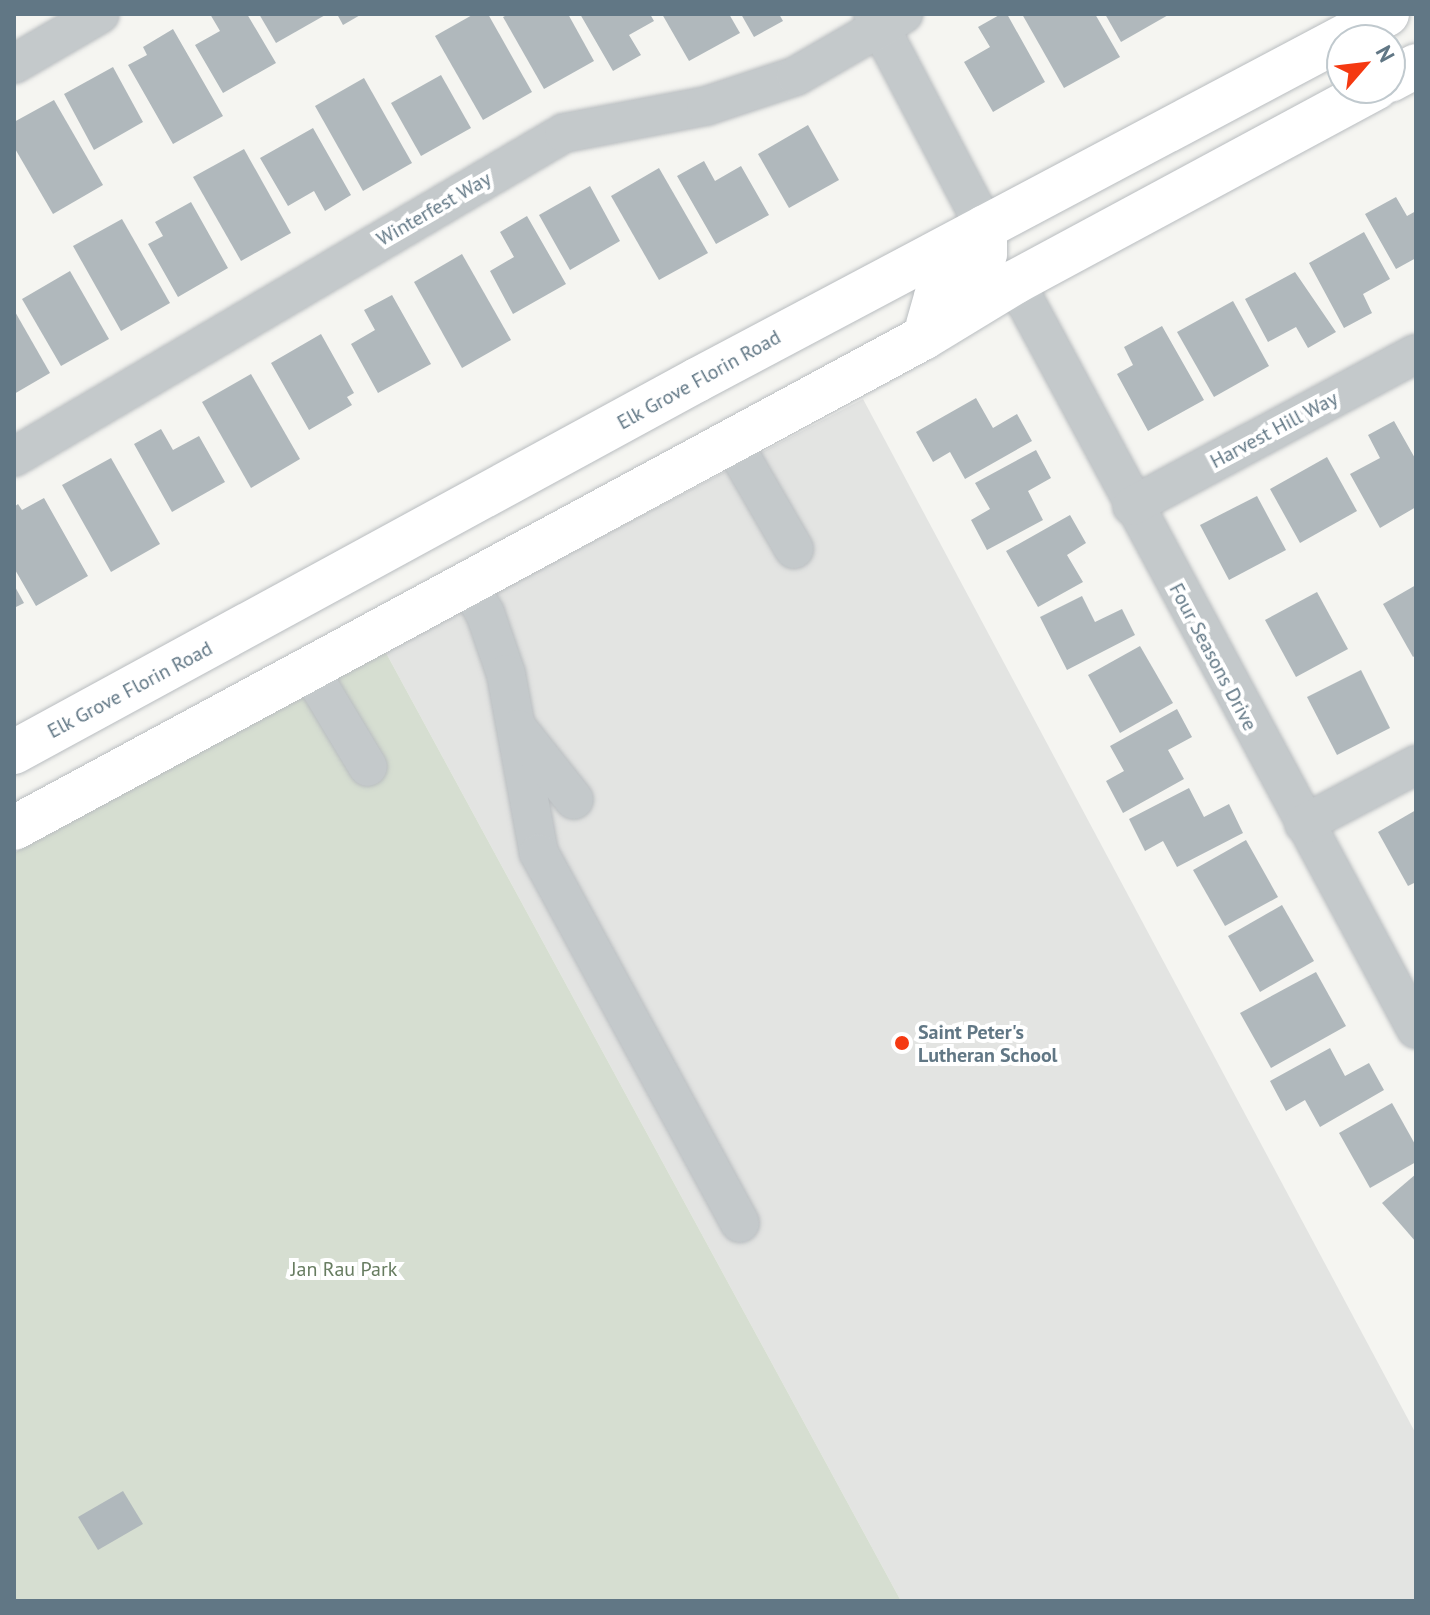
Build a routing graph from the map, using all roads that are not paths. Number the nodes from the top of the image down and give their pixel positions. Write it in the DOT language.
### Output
graph roads {
  1 [pos="100,14"];
  2 [pos="1387,14"];
  3 [pos="885,18"];
  4 [pos="1317,51"];
  5 [pos="14,64"];
  6 [pos="1346,104"];
  7 [pos="985,227"];
  8 [pos="1015,282"];
  9 [pos="923,338"];
  10 [pos="1416,354"];
  11 [pos="731,440"];
  12 [pos="14,457"];
  13 [pos="1132,506"];
  14 [pos="794,549"];
  15 [pos="468,584"];
  16 [pos="309,669"];
  17 [pos="514,723"];
  18 [pos="14,752"];
  19 [pos="1416,765"];
  20 [pos="368,767"];
  21 [pos="574,800"];
  22 [pos="1304,824"];
  23 [pos="14,828"];
  24 [pos="1416,1029"];
  25 [pos="740,1223"];
  1 -- 5 [label="street"];
  2 -- 4 [label="main road, Elk Grove Florin Road"];
  3 -- 7 [label="street"];
  3 -- 12 [label="street, Winterfest Way"];
  4 -- 7 [label="main road, Elk Grove Florin Road"];
  4 -- 8 [label="main road"];
  6 -- 8 [label="main road"];
  7 -- 9 [label="main road"];
  7 -- 18 [label="main road, Elk Grove Florin Road"];
  8 -- 9 [label="main road"];
  8 -- 13 [label="street, Four Seasons Drive"];
  9 -- 11 [label="main road"];
  10 -- 13 [label="street, Harvest Hill Way"];
  11 -- 14 [label="street"];
  11 -- 15 [label="main road"];
  13 -- 22 [label="street, Four Seasons Drive"];
  15 -- 16 [label="main road"];
  15 -- 17 [label="street"];
  16 -- 20 [label="street"];
  16 -- 23 [label="main road"];
  17 -- 21 [label="street"];
  17 -- 25 [label="street"];
  19 -- 22 [label="street"];
  22 -- 24 [label="street, Four Seasons Drive"];
}
